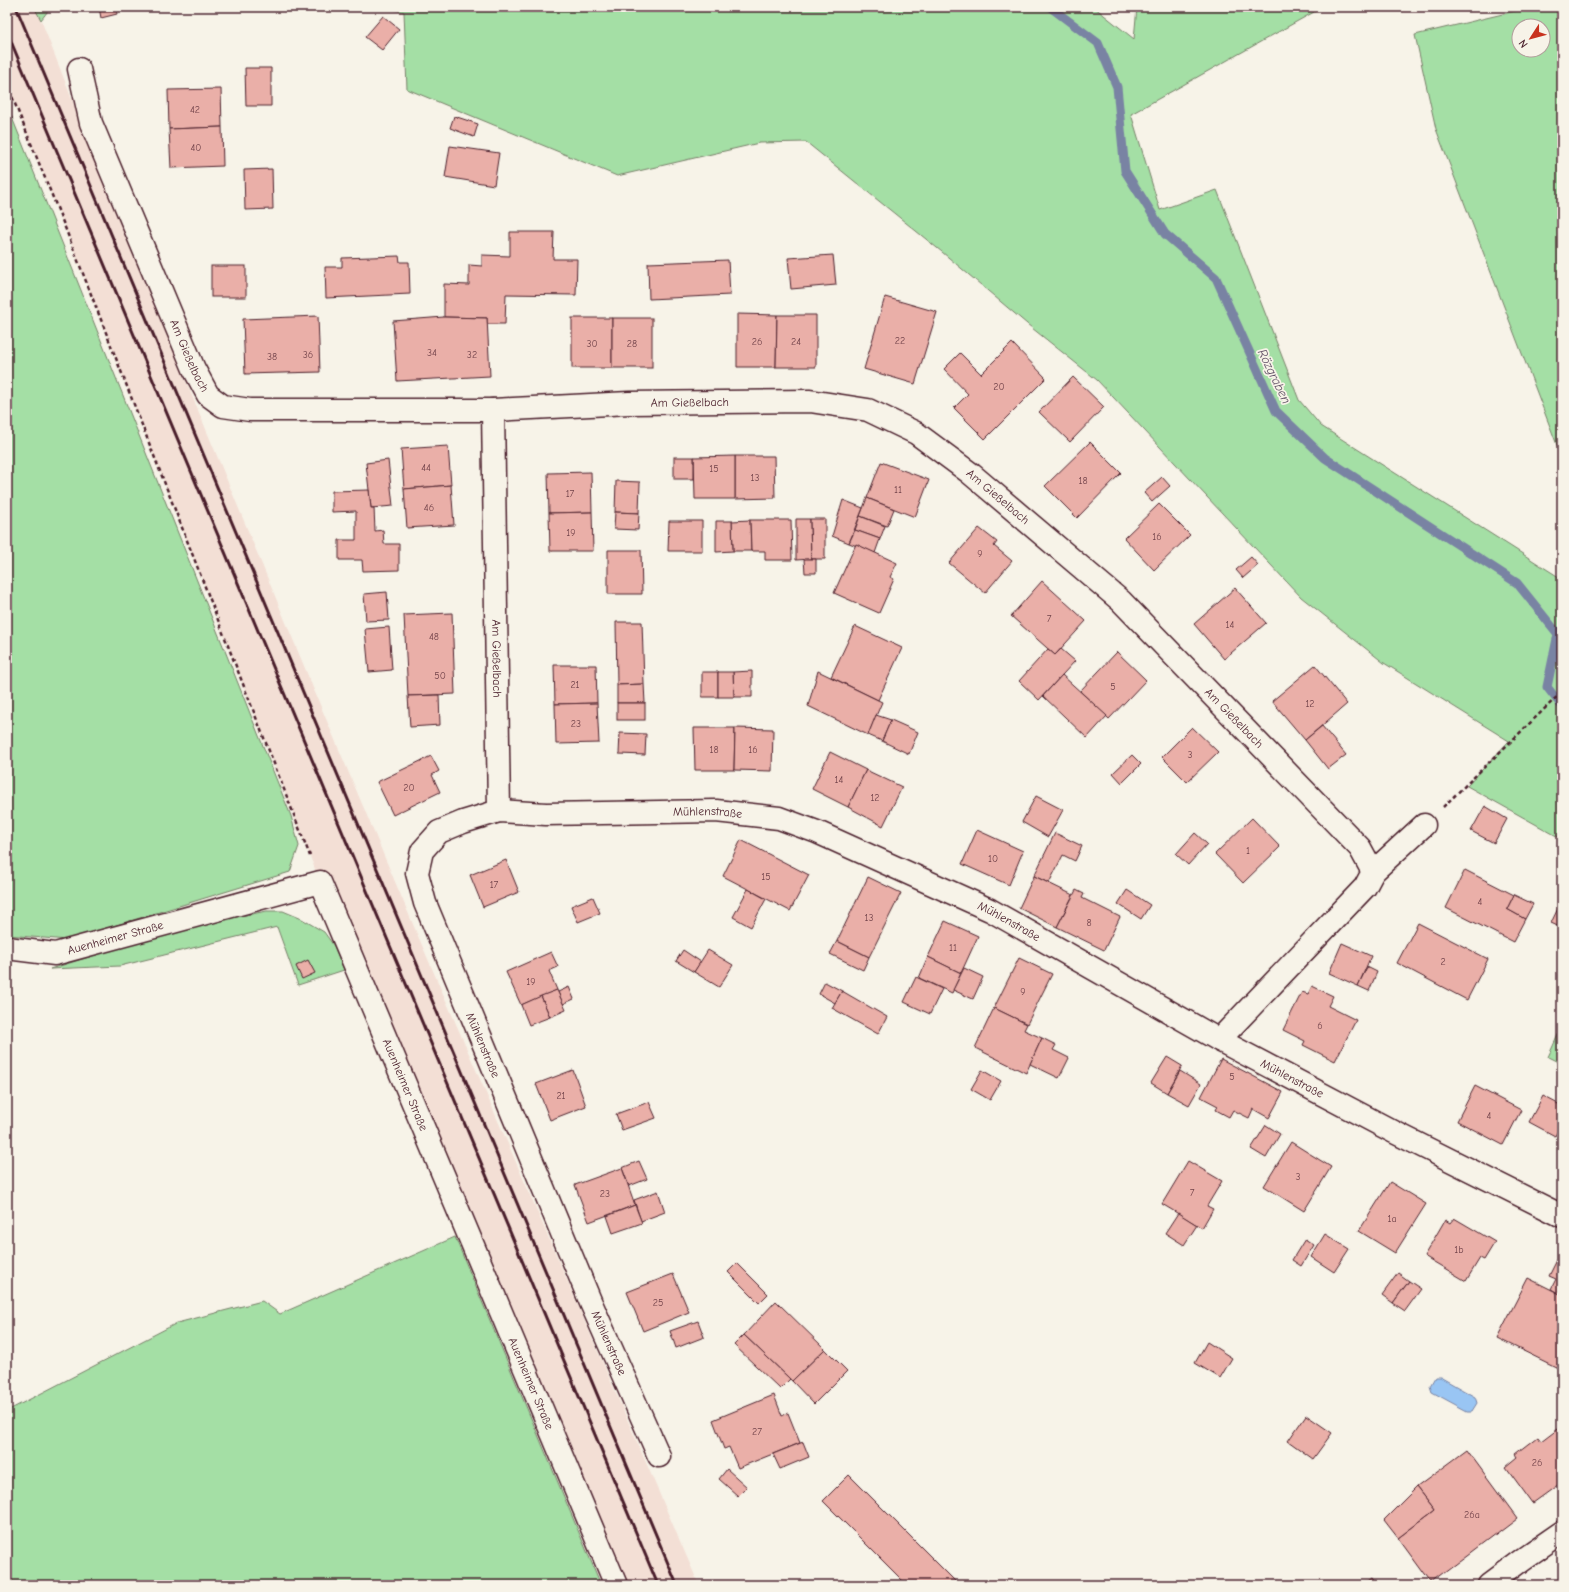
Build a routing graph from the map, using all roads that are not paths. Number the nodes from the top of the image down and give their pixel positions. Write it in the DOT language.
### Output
graph roads {
  1 [pos="79,69"];
  2 [pos="493,410"];
  3 [pos="499,811"];
  4 [pos="1424,825"];
  5 [pos="1373,872"];
  6 [pos="7,948"];
  7 [pos="1219,1040"];
  8 [pos="1562,1216"];
  9 [pos="660,1456"];
  10 [pos="1562,1532"];
  11 [pos="616,1585"];
  12 [pos="1488,1585"];
  1 -- 2 [label="street, Am Gießelbach"];
  2 -- 3 [label="street, Am Gießelbach"];
  2 -- 5 [label="street, Am Gießelbach"];
  3 -- 7 [label="street, Mühlenstraße"];
  3 -- 9 [label="street, Mühlenstraße"];
  4 -- 5 [label="street"];
  5 -- 7 [label="street"];
  6 -- 11 [label="street, Auenheimer Straße"];
  7 -- 8 [label="street, Mühlenstraße"];
  10 -- 12 [label="street"];
}
